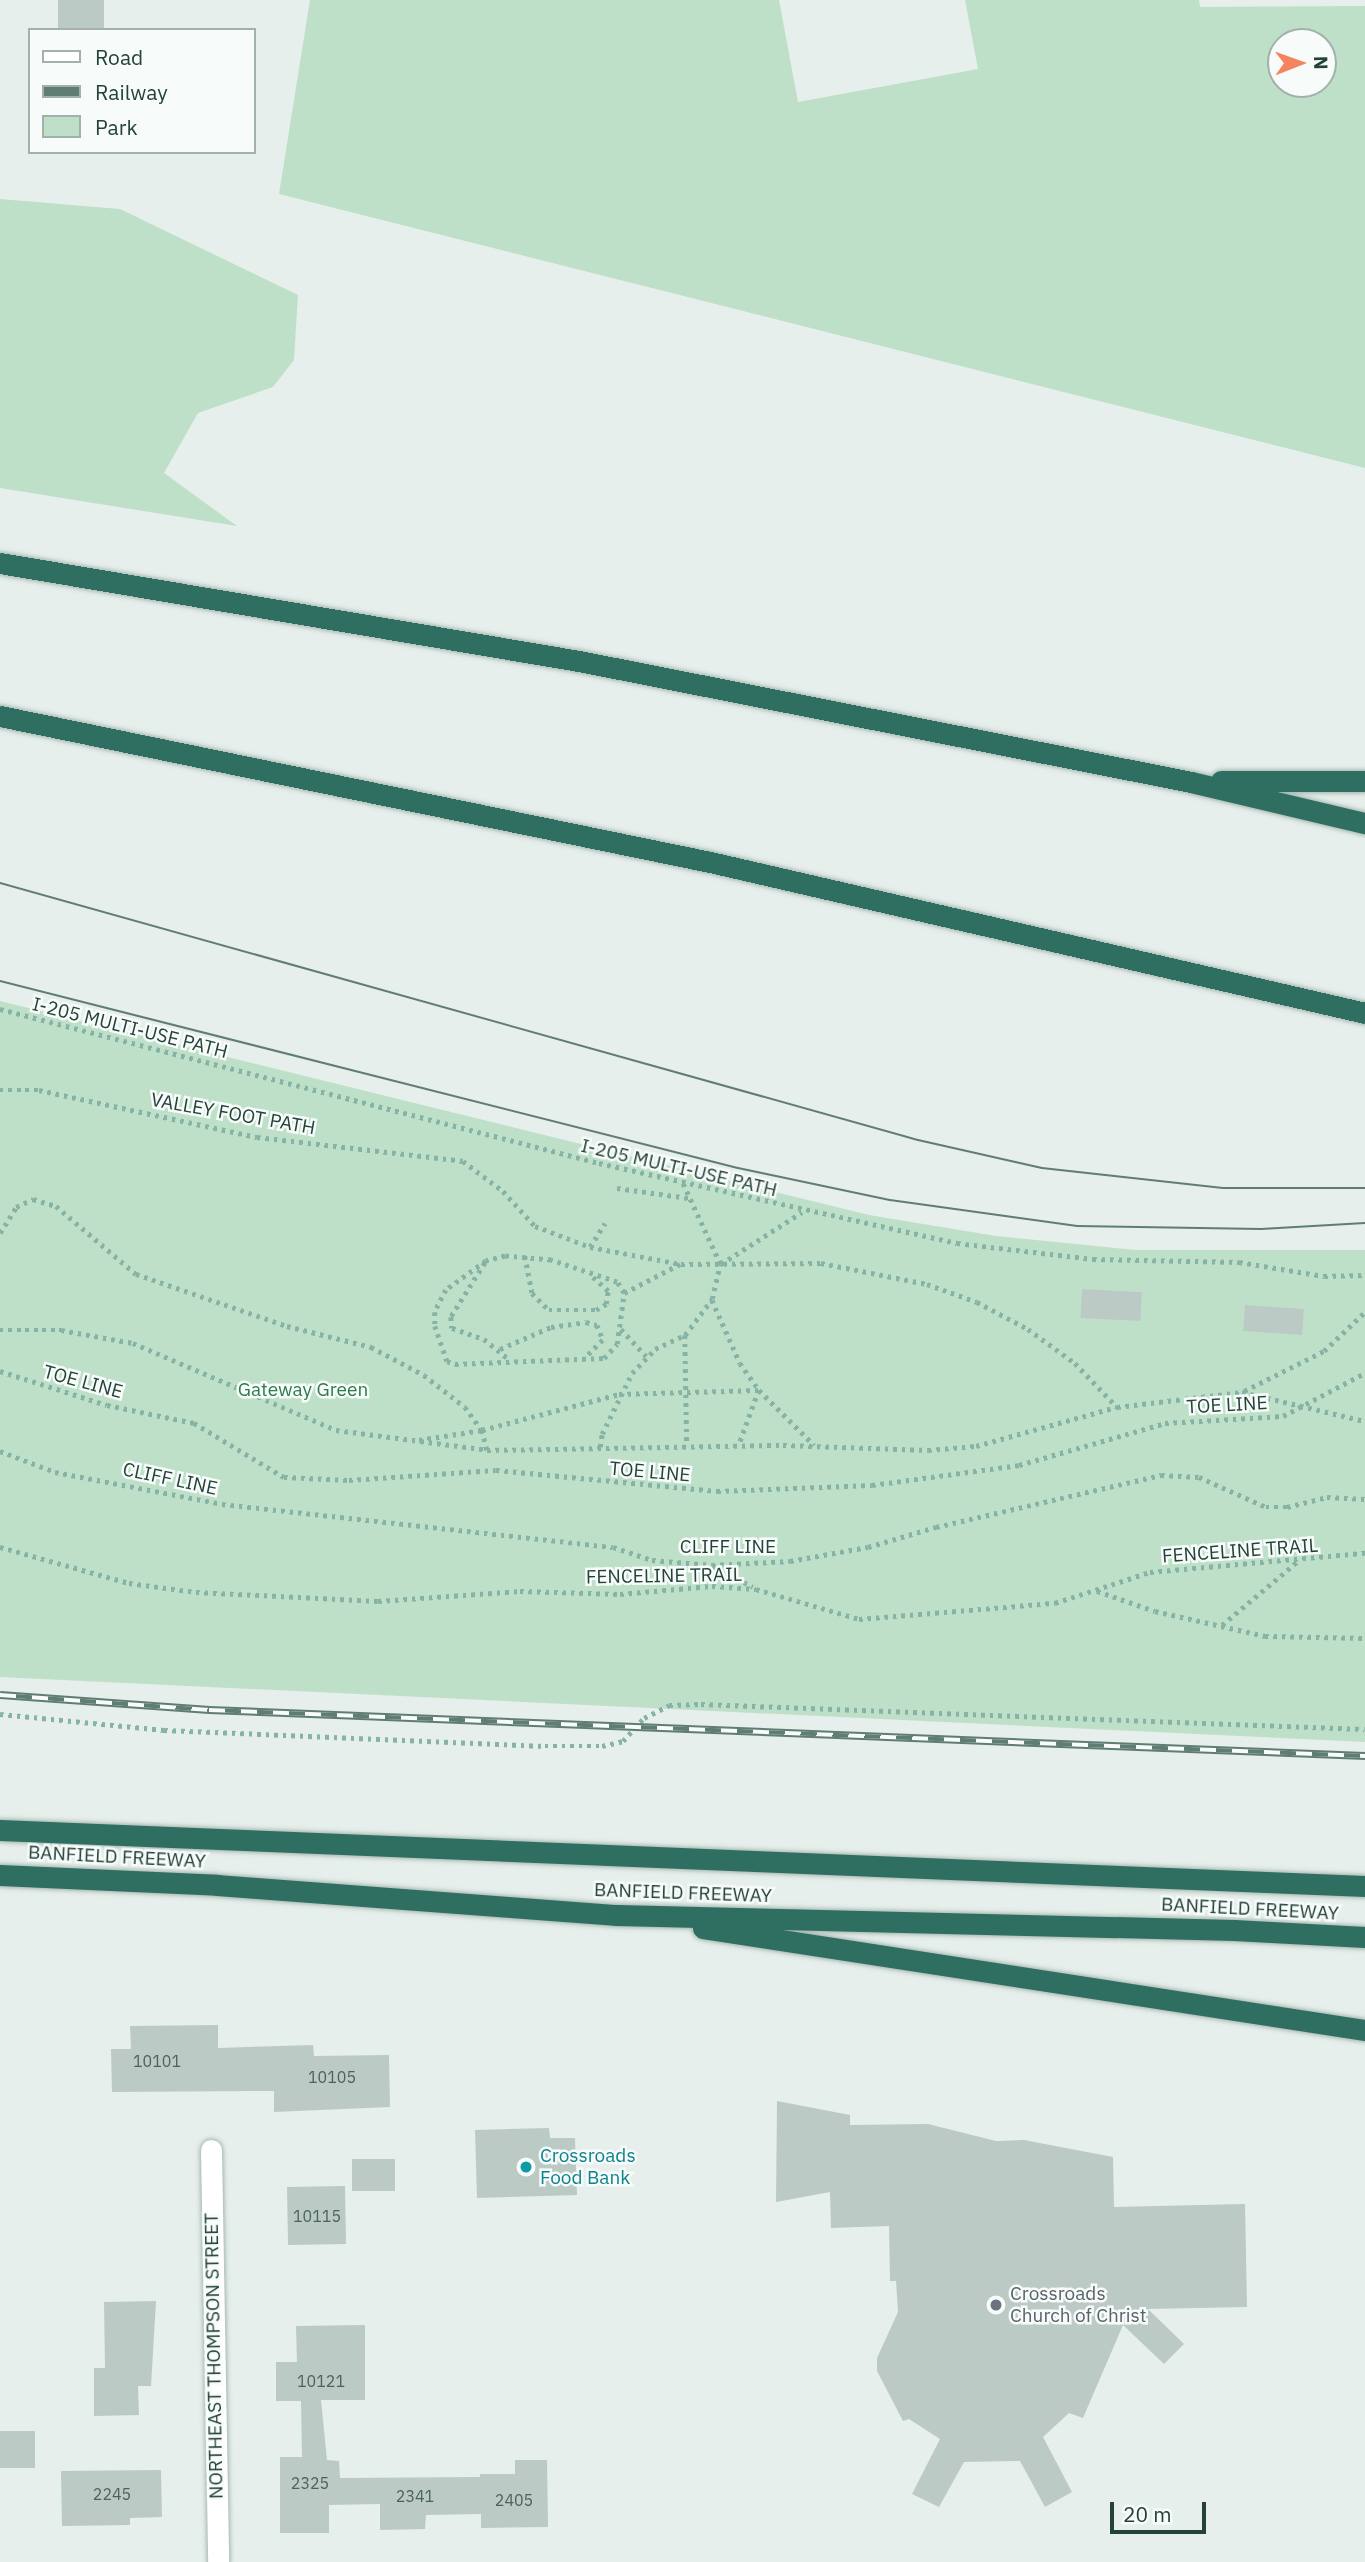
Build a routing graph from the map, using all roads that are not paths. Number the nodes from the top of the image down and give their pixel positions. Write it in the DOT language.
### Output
graph roads {
  1 [pos="0,563"];
  2 [pos="0,716"];
  3 [pos="1365,781"];
  4 [pos="1191,782"];
  5 [pos="1365,823"];
  6 [pos="1365,1013"];
  7 [pos="0,1830"];
  8 [pos="0,1875"];
  9 [pos="1365,1886"];
  10 [pos="617,1915"];
  11 [pos="1365,1937"];
  12 [pos="1365,2030"];
  13 [pos="211,2150"];
  14 [pos="218,2562"];
  1 -- 4 [label="highway"];
  2 -- 6 [label="highway"];
  3 -- 4 [label="highway"];
  4 -- 5 [label="highway"];
  7 -- 9 [label="highway, BANFIELD FREEWAY"];
  8 -- 10 [label="highway, BANFIELD FREEWAY"];
  10 -- 11 [label="highway, BANFIELD FREEWAY"];
  10 -- 12 [label="highway"];
  13 -- 14 [label="street, NORTHEAST THOMPSON STREET"];
}
